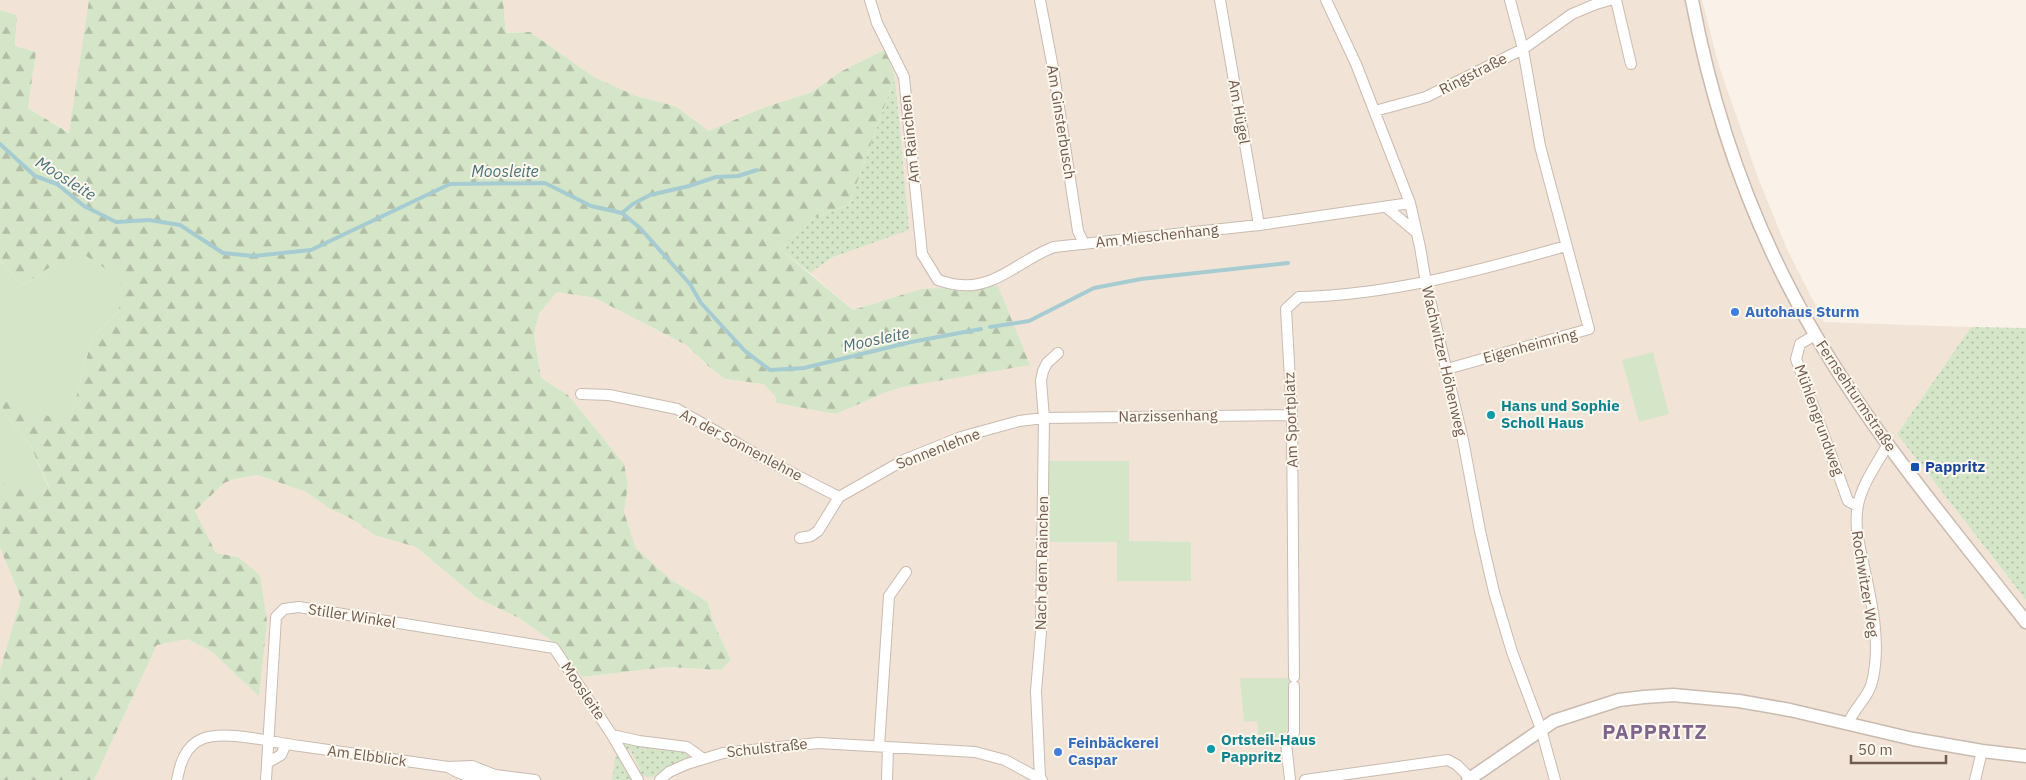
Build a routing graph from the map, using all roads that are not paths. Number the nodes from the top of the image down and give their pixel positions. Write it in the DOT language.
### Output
graph roads {
  1 [pos="870,0"];
  2 [pos="1040,0"];
  3 [pos="1220,0"];
  4 [pos="1326,0"];
  5 [pos="1510,0"];
  6 [pos="1610,0"];
  7 [pos="1616,0"];
  8 [pos="1692,0"];
  9 [pos="1523,49"];
  10 [pos="1631,64"];
  11 [pos="1374,111"];
  12 [pos="1410,203"];
  13 [pos="1386,207"];
  14 [pos="1259,225"];
  15 [pos="1417,233"];
  16 [pos="1084,244"];
  17 [pos="1566,246"];
  18 [pos="938,280"];
  19 [pos="1426,283"];
  20 [pos="1815,335"];
  21 [pos="1058,353"];
  22 [pos="1447,369"];
  23 [pos="581,394"];
  24 [pos="1292,415"];
  25 [pos="1044,418"];
  26 [pos="1888,444"];
  27 [pos="839,497"];
  28 [pos="1857,506"];
  29 [pos="800,538"];
  30 [pos="906,572"];
  31 [pos="2026,622"];
  32 [pos="554,648"];
  33 [pos="1848,724"];
  34 [pos="1541,729"];
  35 [pos="612,735"];
  36 [pos="268,740"];
  37 [pos="286,744"];
  38 [pos="884,746"];
  39 [pos="1982,752"];
  40 [pos="2026,756"];
  41 [pos="702,758"];
  42 [pos="267,763"];
  43 [pos="1041,779"];
  44 [pos="1469,779"];
  45 [pos="177,780"];
  46 [pos="266,780"];
  47 [pos="535,780"];
  48 [pos="638,780"];
  49 [pos="660,780"];
  50 [pos="887,780"];
  51 [pos="1290,780"];
  52 [pos="1304,780"];
  53 [pos="1555,780"];
  54 [pos="1975,780"];
  1 -- 18 [label="street, Am Rainchen"];
  2 -- 16 [label="street, Am Ginsterbusch"];
  3 -- 14 [label="street, Am Hügel"];
  4 -- 11 [label="street, Wachwitzer Höhenweg"];
  5 -- 9 [label="street, Ringstraße"];
  6 -- 9 [label="street"];
  7 -- 10 [label="street"];
  8 -- 20 [label="street, Fernsehturmstraße"];
  9 -- 11 [label="street, Ringstraße"];
  9 -- 17 [label="street, Eigenheimring"];
  11 -- 12 [label="street, Wachwitzer Höhenweg"];
  12 -- 13 [label="street, Am Mieschenhang"];
  12 -- 15 [label="street, Wachwitzer Höhenweg"];
  13 -- 14 [label="street, Am Mieschenhang"];
  13 -- 15 [label="street"];
  14 -- 16 [label="street, Am Mieschenhang"];
  15 -- 19 [label="street, Wachwitzer Höhenweg"];
  16 -- 18 [label="street, Am Mieschenhang"];
  17 -- 19 [label="street"];
  17 -- 22 [label="street, Eigenheimring"];
  19 -- 22 [label="street, Wachwitzer Höhenweg"];
  19 -- 24 [label="street, Am Sportplatz"];
  20 -- 26 [label="street, Fernsehturmstraße"];
  20 -- 28 [label="street, Mühlengrundweg"];
  21 -- 25 [label="street, Nach dem Rainchen"];
  22 -- 34 [label="street, Wachwitzer Höhenweg"];
  23 -- 27 [label="street, An der Sonnenlehne"];
  24 -- 25 [label="street, Narzissenhang"];
  24 -- 51 [label="street, Am Sportplatz"];
  25 -- 27 [label="street, Sonnenlehne"];
  25 -- 43 [label="street, Nach dem Rainchen"];
  26 -- 28 [label="street, Rochwitzer Weg"];
  26 -- 31 [label="street, Fernsehturmstraße"];
  27 -- 29 [label="street, Sonnenlehne"];
  28 -- 33 [label="street, Rochwitzer Weg"];
  30 -- 38 [label="street"];
  32 -- 35 [label="street, Moosleite"];
  32 -- 36 [label="street, Stiller Winkel"];
  33 -- 34 [label="street"];
  33 -- 39 [label="street"];
  34 -- 44 [label="street"];
  34 -- 53 [label="street, Wachwitzer Höhenweg"];
  35 -- 41 [label="street, Moosleite"];
  35 -- 48 [label="street, Moosleite"];
  36 -- 37 [label="street, Am Elbblick"];
  36 -- 42 [label="street"];
  36 -- 45 [label="street, Am Elbblick"];
  37 -- 42 [label="street"];
  37 -- 47 [label="street, Am Elbblick"];
  38 -- 41 [label="street, Schulstraße"];
  38 -- 43 [label="street, Schulstraße"];
  38 -- 50 [label="street"];
  39 -- 40 [label="street"];
  39 -- 54 [label="street"];
  41 -- 49 [label="street, Schulstraße"];
  42 -- 46 [label="street"];
  44 -- 52 [label="street"];
}
